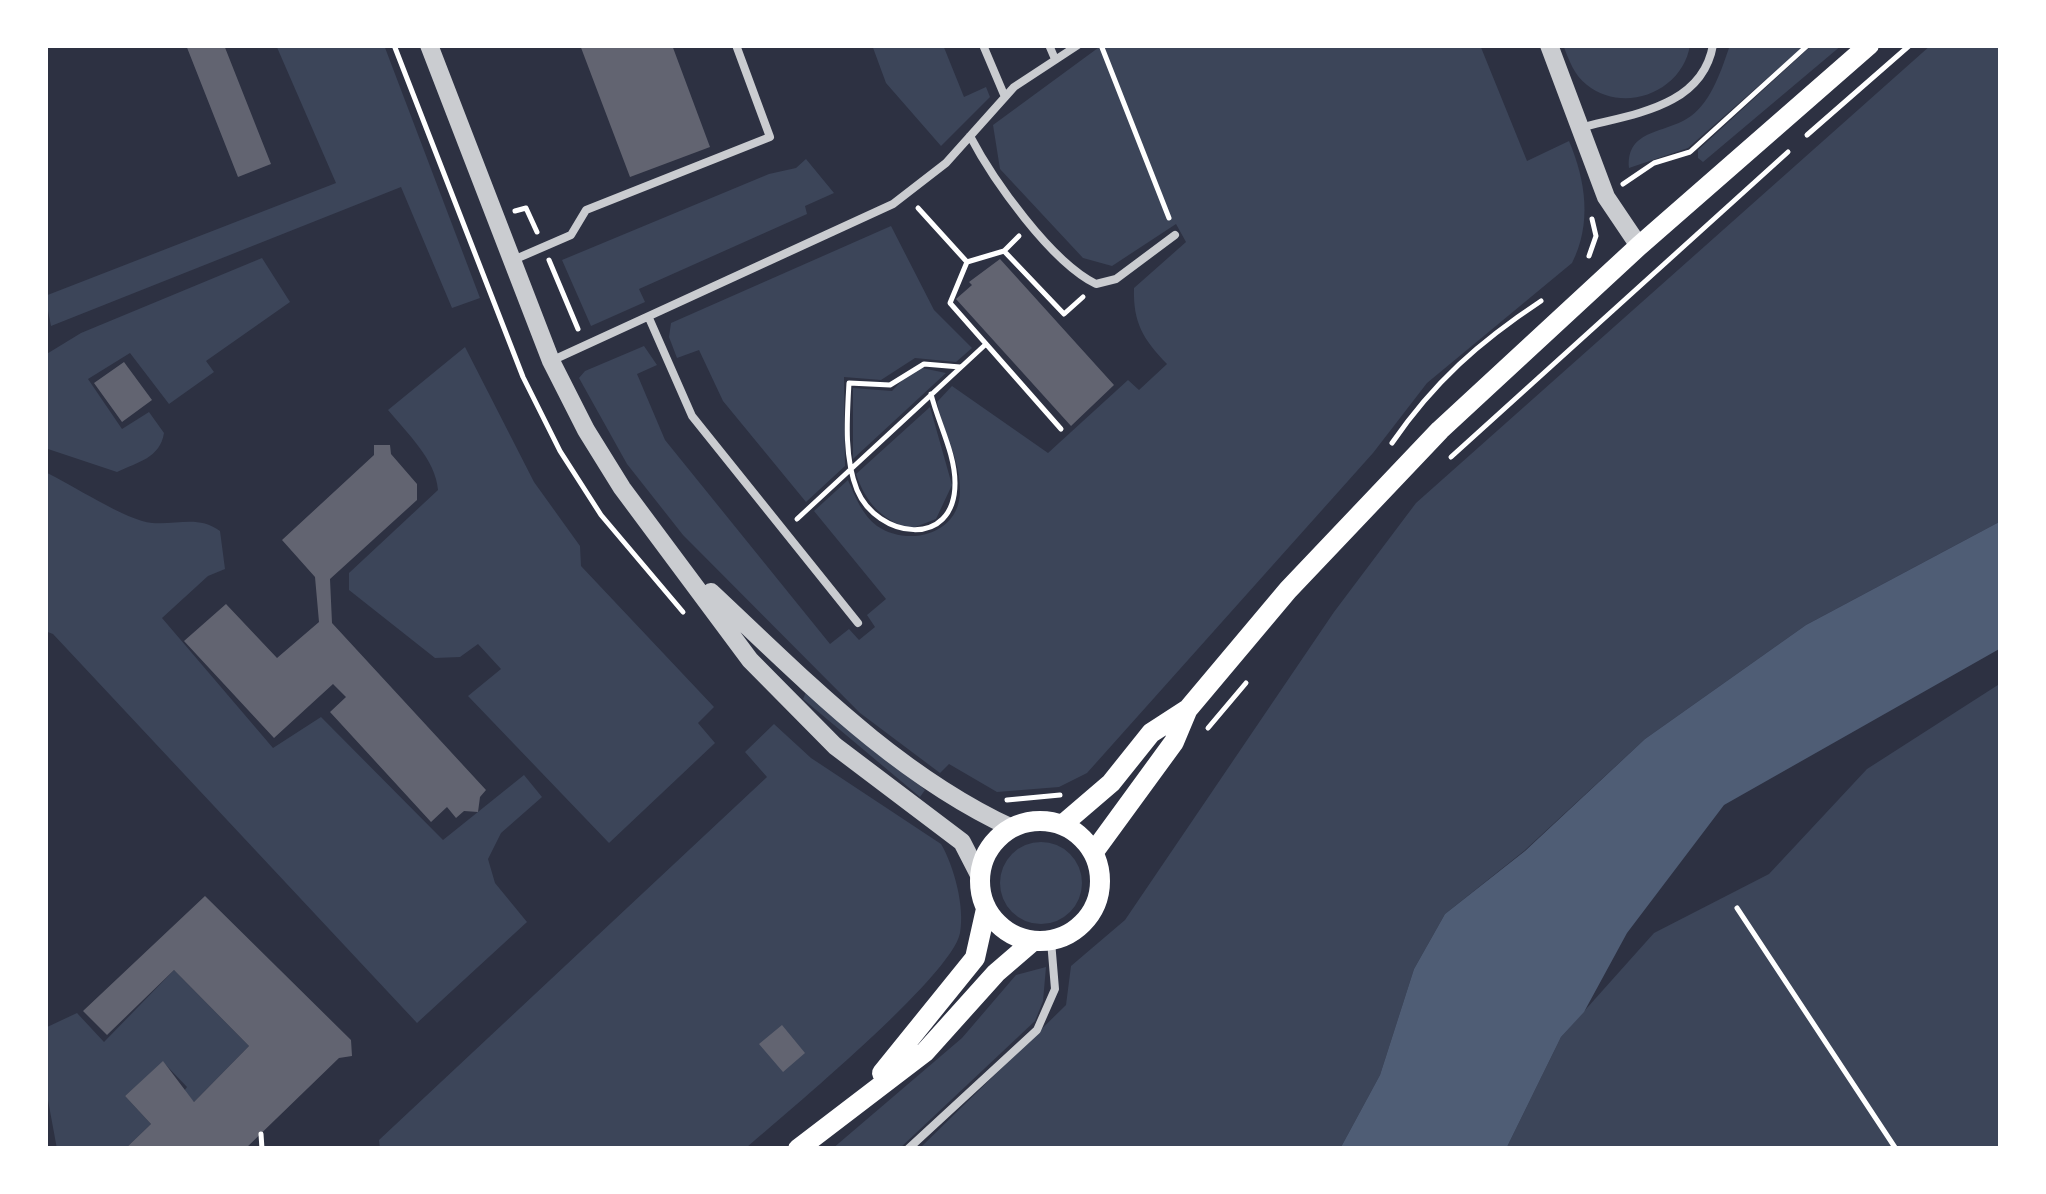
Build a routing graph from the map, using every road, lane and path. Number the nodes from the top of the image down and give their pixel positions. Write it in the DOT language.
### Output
graph roads {
  1 [pos="429,45"];
  2 [pos="736,45"];
  3 [pos="983,45"];
  4 [pos="1049,45"];
  5 [pos="1078,45"];
  6 [pos="1101,45"];
  7 [pos="1549,45"];
  8 [pos="1713,45"];
  9 [pos="1869,45"];
  10 [pos="1910,45"];
  11 [pos="1055,60"];
  12 [pos="1004,96"];
  13 [pos="1580,128"];
  14 [pos="970,136"];
  15 [pos="906,194"];
  16 [pos="1033,223"];
  17 [pos="1176,235"];
  18 [pos="1639,246"];
  19 [pos="1004,251"];
  20 [pos="512,261"];
  21 [pos="966,262"];
  22 [pos="1096,284"];
  23 [pos="649,318"];
  24 [pos="986,344"];
  25 [pos="551,361"];
  26 [pos="960,368"];
  27 [pos="931,394"];
  28 [pos="1061,429"];
  29 [pos="1449,460"];
  30 [pos="851,469"];
  31 [pos="784,531"];
  32 [pos="680,564"];
  33 [pos="858,623"];
  34 [pos="1257,669"];
  35 [pos="1188,709"];
  36 [pos="1208,729"];
  37 [pos="1075,789"];
  38 [pos="995,801"];
  39 [pos="1062,825"];
  40 [pos="1012,828"];
  41 [pos="1093,852"];
  42 [pos="980,875"];
  43 [pos="1737,908"];
  44 [pos="986,909"];
  45 [pos="1042,941"];
  46 [pos="866,1092"];
  47 [pos="260,1134"];
  48 [pos="262,1149"];
  49 [pos="798,1149"];
  50 [pos="908,1149"];
  51 [pos="1896,1149"];
  1 -- 20 [label="street"];
  2 -- 20 [label="lane"];
  3 -- 12 [label="lane"];
  4 -- 11 [label="lane"];
  5 -- 11 [label="lane"];
  6 -- 17 [label="path"];
  7 -- 13 [label="street"];
  8 -- 13 [label="lane"];
  9 -- 18 [label="main road"];
  10 -- 29 [label="path"];
  11 -- 12 [label="lane"];
  12 -- 14 [label="lane"];
  13 -- 18 [label="street"];
  14 -- 15 [label="lane"];
  14 -- 16 [label="lane"];
  15 -- 21 [label="path"];
  15 -- 23 [label="lane"];
  16 -- 19 [label="path"];
  16 -- 22 [label="lane"];
  17 -- 22 [label="lane"];
  18 -- 35 [label="main road"];
  19 -- 21 [label="path"];
  19 -- 22 [label="path"];
  20 -- 25 [label="street"];
  21 -- 24 [label="path"];
  23 -- 25 [label="lane"];
  23 -- 31 [label="lane"];
  24 -- 26 [label="path"];
  24 -- 28 [label="path"];
  25 -- 32 [label="street"];
  26 -- 27 [label="path"];
  26 -- 30 [label="path"];
  27 -- 30 [label="path"];
  27 -- 30 [label="path"];
  30 -- 31 [label="path"];
  31 -- 33 [label="lane"];
  32 -- 40 [label="street"];
  32 -- 42 [label="street"];
  34 -- 36 [label="path"];
  35 -- 39 [label="main road"];
  35 -- 41 [label="main road"];
  37 -- 38 [label="path"];
  39 -- 40 [label="main road"];
  39 -- 41 [label="main road"];
  40 -- 42 [label="main road"];
  41 -- 45 [label="main road"];
  42 -- 44 [label="main road"];
  43 -- 51 [label="path"];
  44 -- 45 [label="main road"];
  44 -- 46 [label="main road"];
  45 -- 46 [label="main road"];
  45 -- 50 [label="lane"];
  46 -- 49 [label="main road"];
  47 -- 48 [label="path"];
}
